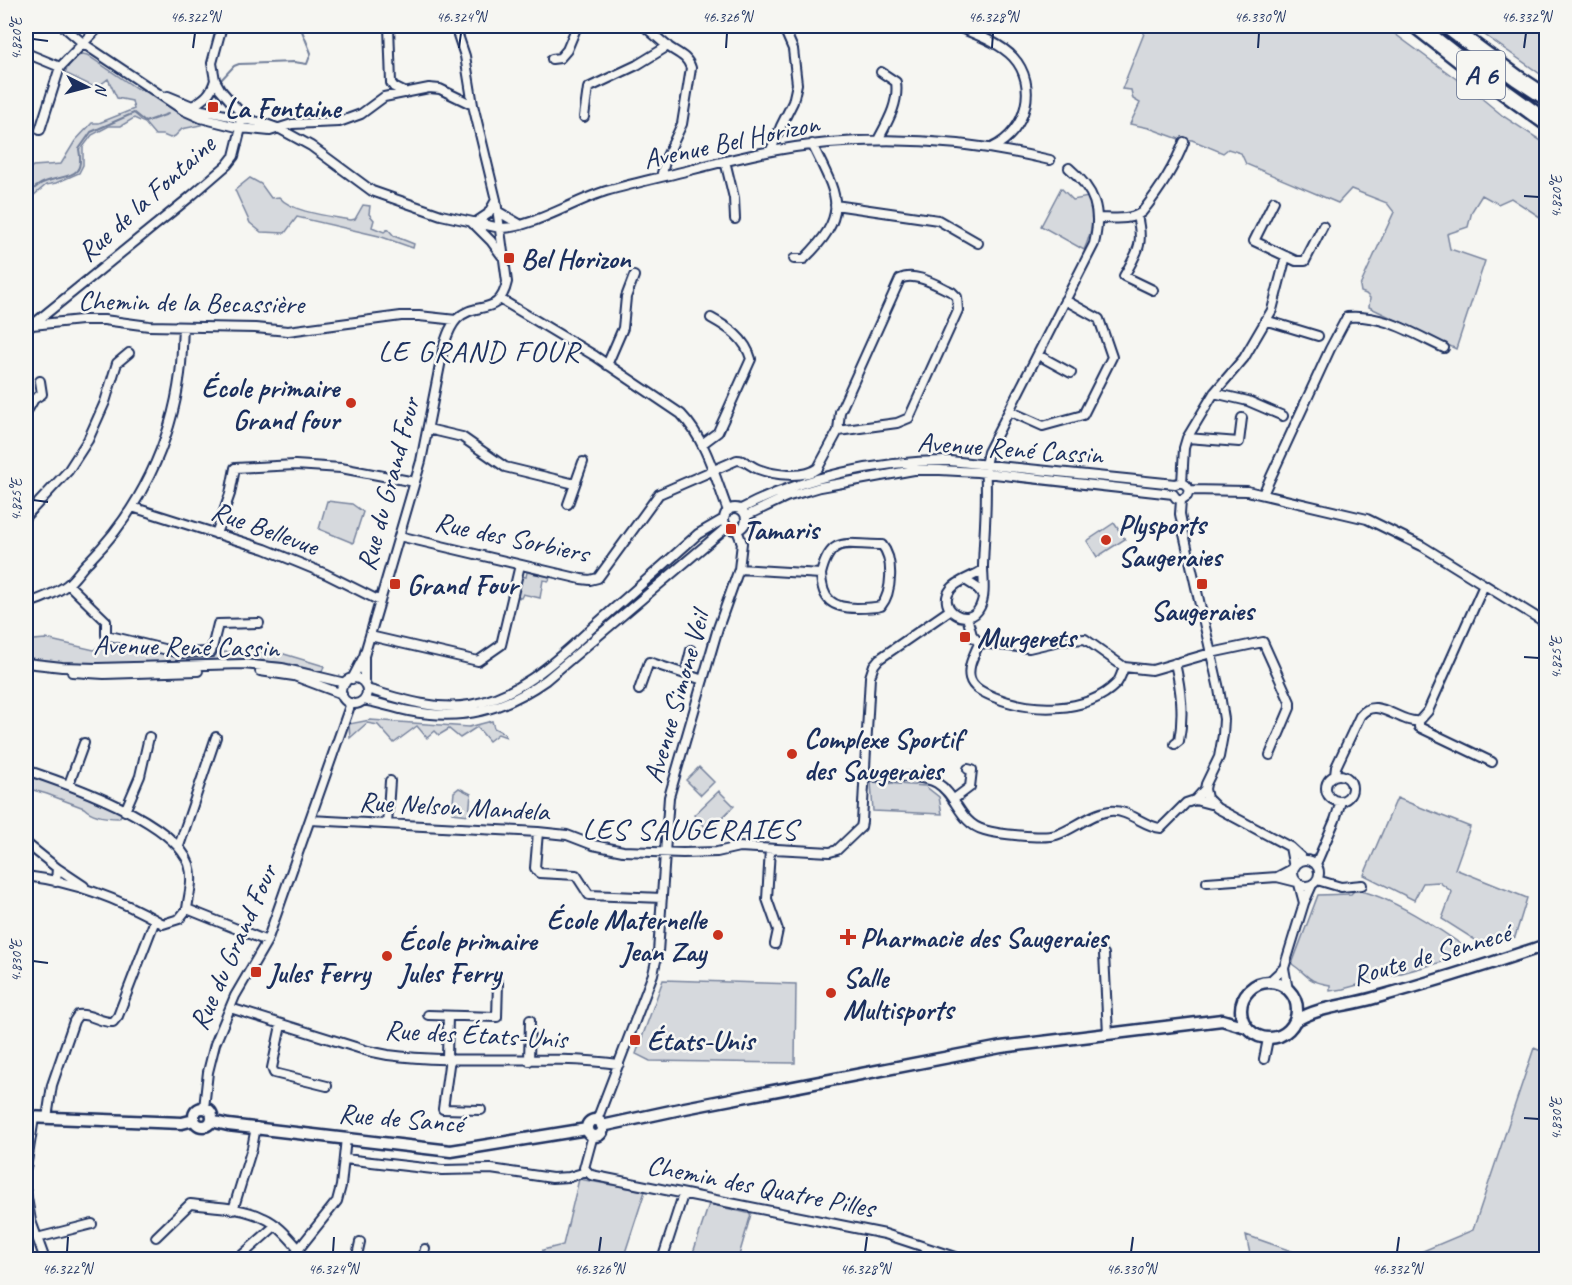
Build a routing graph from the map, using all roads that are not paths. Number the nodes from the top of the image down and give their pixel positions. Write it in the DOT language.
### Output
graph roads {
  1 [pos="63,26"];
  2 [pos="100,26"];
  3 [pos="222,26"];
  4 [pos="389,26"];
  5 [pos="455,26"];
  6 [pos="577,26"];
  7 [pos="644,26"];
  8 [pos="783,26"];
  9 [pos="956,26"];
  10 [pos="1418,26"];
  11 [pos="1447,26"];
  12 [pos="84,44"];
  13 [pos="668,46"];
  14 [pos="26,53"];
  15 [pos="552,59"];
  16 [pos="60,67"];
  17 [pos="881,72"];
  18 [pos="469,78"];
  19 [pos="215,80"];
  20 [pos="158,92"];
  21 [pos="406,93"];
  22 [pos="457,97"];
  23 [pos="1546,97"];
  24 [pos="473,105"];
  25 [pos="193,106"];
  26 [pos="584,117"];
  27 [pos="240,118"];
  28 [pos="1546,122"];
  29 [pos="241,128"];
  30 [pos="280,129"];
  31 [pos="40,130"];
  32 [pos="878,140"];
  33 [pos="1184,142"];
  34 [pos="813,144"];
  35 [pos="992,148"];
  36 [pos="771,150"];
  37 [pos="1050,160"];
  38 [pos="725,161"];
  39 [pos="1069,168"];
  40 [pos="661,177"];
  41 [pos="496,200"];
  42 [pos="1274,201"];
  43 [pos="835,205"];
  44 [pos="497,211"];
  45 [pos="1137,216"];
  46 [pos="1099,218"];
  47 [pos="735,219"];
  48 [pos="473,224"];
  49 [pos="521,225"];
  50 [pos="1323,226"];
  51 [pos="500,228"];
  52 [pos="978,243"];
  53 [pos="1286,256"];
  54 [pos="503,258"];
  55 [pos="794,259"];
  56 [pos="634,276"];
  57 [pos="1153,290"];
  58 [pos="500,300"];
  59 [pos="1065,300"];
  60 [pos="711,318"];
  61 [pos="456,320"];
  62 [pos="1265,320"];
  63 [pos="29,328"];
  64 [pos="183,328"];
  65 [pos="1318,336"];
  66 [pos="1444,348"];
  67 [pos="129,353"];
  68 [pos="1038,355"];
  69 [pos="607,365"];
  70 [pos="1071,373"];
  71 [pos="40,381"];
  72 [pos="1214,393"];
  73 [pos="1009,411"];
  74 [pos="26,413"];
  75 [pos="1283,416"];
  76 [pos="1242,418"];
  77 [pos="428,429"];
  78 [pos="838,431"];
  79 [pos="1187,438"];
  80 [pos="702,444"];
  81 [pos="583,462"];
  82 [pos="713,469"];
  83 [pos="986,469"];
  84 [pos="415,482"];
  85 [pos="575,484"];
  86 [pos="1179,484"];
  87 [pos="1189,490"];
  88 [pos="1173,494"];
  89 [pos="1263,494"];
  90 [pos="1181,500"];
  91 [pos="568,504"];
  92 [pos="132,507"];
  93 [pos="744,512"];
  94 [pos="26,516"];
  95 [pos="726,519"];
  96 [pos="737,530"];
  97 [pos="216,534"];
  98 [pos="399,537"];
  99 [pos="520,565"];
  100 [pos="739,569"];
  101 [pos="983,570"];
  102 [pos="821,574"];
  103 [pos="965,580"];
  104 [pos="68,584"];
  105 [pos="1484,585"];
  106 [pos="983,596"];
  107 [pos="380,601"];
  108 [pos="26,604"];
  109 [pos="950,610"];
  110 [pos="222,614"];
  111 [pos="967,617"];
  112 [pos="259,623"];
  113 [pos="1546,623"];
  114 [pos="219,624"];
  115 [pos="370,636"];
  116 [pos="979,643"];
  117 [pos="691,650"];
  118 [pos="1211,653"];
  119 [pos="364,656"];
  120 [pos="26,663"];
  121 [pos="1175,663"];
  122 [pos="1124,667"];
  123 [pos="26,668"];
  124 [pos="685,674"];
  125 [pos="703,680"];
  126 [pos="349,681"];
  127 [pos="365,686"];
  128 [pos="639,690"];
  129 [pos="342,694"];
  130 [pos="364,700"];
  131 [pos="351,703"];
  132 [pos="1419,721"];
  133 [pos="216,737"];
  134 [pos="150,738"];
  135 [pos="84,743"];
  136 [pos="1175,744"];
  137 [pos="1270,755"];
  138 [pos="1492,762"];
  139 [pos="969,769"];
  140 [pos="26,770"];
  141 [pos="1335,775"];
  142 [pos="864,776"];
  143 [pos="390,781"];
  144 [pos="69,784"];
  145 [pos="1205,789"];
  146 [pos="954,799"];
  147 [pos="1195,800"];
  148 [pos="1341,801"];
  149 [pos="1210,804"];
  150 [pos="125,811"];
  151 [pos="310,820"];
  152 [pos="387,824"];
  153 [pos="538,832"];
  154 [pos="26,843"];
  155 [pos="179,846"];
  156 [pos="1290,847"];
  157 [pos="770,849"];
  158 [pos="665,854"];
  159 [pos="1304,860"];
  160 [pos="1316,864"];
  161 [pos="57,868"];
  162 [pos="1294,868"];
  163 [pos="26,876"];
  164 [pos="1277,877"];
  165 [pos="56,882"];
  166 [pos="1206,882"];
  167 [pos="1314,882"];
  168 [pos="1298,883"];
  169 [pos="1362,885"];
  170 [pos="87,889"];
  171 [pos="662,898"];
  172 [pos="1305,903"];
  173 [pos="187,909"];
  174 [pos="155,920"];
  175 [pos="267,941"];
  176 [pos="775,944"];
  177 [pos="1546,945"];
  178 [pos="1104,954"];
  179 [pos="1284,968"];
  180 [pos="1269,982"];
  181 [pos="498,983"];
  182 [pos="1288,990"];
  183 [pos="1295,999"];
  184 [pos="1242,1001"];
  185 [pos="1328,1007"];
  186 [pos="230,1008"];
  187 [pos="428,1015"];
  188 [pos="448,1016"];
  189 [pos="530,1020"];
  190 [pos="1222,1020"];
  191 [pos="1295,1021"];
  192 [pos="281,1025"];
  193 [pos="1246,1027"];
  194 [pos="1108,1034"];
  195 [pos="1268,1039"];
  196 [pos="448,1058"];
  197 [pos="1264,1059"];
  198 [pos="529,1061"];
  199 [pos="619,1064"];
  200 [pos="327,1086"];
  201 [pos="204,1108"];
  202 [pos="481,1110"];
  203 [pos="30,1118"];
  204 [pos="47,1118"];
  205 [pos="194,1120"];
  206 [pos="211,1121"];
  207 [pos="599,1123"];
  208 [pos="256,1127"];
  209 [pos="590,1132"];
  210 [pos="346,1138"];
  211 [pos="345,1159"];
  212 [pos="26,1168"];
  213 [pos="586,1172"];
  214 [pos="26,1192"];
  215 [pos="683,1195"];
  216 [pos="233,1210"];
  217 [pos="92,1224"];
  218 [pos="276,1225"];
  219 [pos="156,1237"];
  220 [pos="37,1238"];
  221 [pos="360,1242"];
  222 [pos="299,1249"];
  223 [pos="424,1249"];
  224 [pos="240,1257"];
  225 [pos="43,1260"];
  226 [pos="290,1260"];
  227 [pos="356,1260"];
  228 [pos="422,1260"];
  229 [pos="662,1260"];
  230 [pos="964,1260"];
  1 -- 12 [label="street"];
  2 -- 12 [label="street"];
  3 -- 19 [label="street"];
  4 -- 21 [label="street"];
  5 -- 18 [label="street"];
  6 -- 15 [label="street"];
  7 -- 13 [label="street"];
  8 -- 36 [label="street"];
  9 -- 35 [label="street"];
  10 -- 28 [label="highway, A 6"];
  11 -- 23 [label="highway, A 6"];
  12 -- 16 [label="street"];
  12 -- 20 [label="street"];
  13 -- 26 [label="street"];
  13 -- 40 [label="street"];
  14 -- 16 [label="street"];
  16 -- 31 [label="street"];
  17 -- 32 [label="street"];
  18 -- 22 [label="street"];
  18 -- 24 [label="street"];
  19 -- 25 [label="street, Rue de la Fontaine"];
  19 -- 27 [label="street, Rue de la Fontaine"];
  20 -- 25 [label="street"];
  20 -- 29 [label="street"];
  21 -- 22 [label="street"];
  21 -- 30 [label="street"];
  22 -- 24 [label="street"];
  24 -- 41 [label="street"];
  25 -- 27 [label="street"];
  27 -- 29 [label="street, Rue de la Fontaine"];
  27 -- 30 [label="street"];
  29 -- 30 [label="street"];
  29 -- 63 [label="street, Rue de la Fontaine"];
  30 -- 48 [label="street, Avenue Bel Horizon"];
  32 -- 34 [label="street, Avenue Bel Horizon"];
  32 -- 35 [label="street, Avenue Bel Horizon"];
  33 -- 45 [label="street"];
  34 -- 36 [label="street, Avenue Bel Horizon"];
  34 -- 43 [label="street"];
  35 -- 37 [label="street, Avenue Bel Horizon"];
  36 -- 38 [label="street, Avenue Bel Horizon"];
  38 -- 40 [label="street, Avenue Bel Horizon"];
  38 -- 47 [label="street"];
  39 -- 46 [label="street"];
  40 -- 49 [label="street, Avenue Bel Horizon"];
  41 -- 44 [label="street"];
  41 -- 48 [label="street"];
  42 -- 53 [label="street"];
  43 -- 52 [label="street"];
  43 -- 55 [label="street"];
  44 -- 49 [label="street"];
  44 -- 51 [label="street"];
  45 -- 46 [label="street"];
  45 -- 57 [label="street"];
  46 -- 59 [label="street"];
  48 -- 51 [label="street, Avenue Bel Horizon"];
  48 -- 54 [label="street"];
  49 -- 51 [label="street, Avenue Bel Horizon"];
  50 -- 53 [label="street"];
  51 -- 54 [label="street"];
  53 -- 62 [label="street"];
  54 -- 58 [label="street"];
  56 -- 69 [label="street"];
  58 -- 61 [label="street"];
  58 -- 69 [label="street"];
  59 -- 68 [label="street"];
  59 -- 73 [label="street"];
  60 -- 80 [label="street"];
  61 -- 64 [label="street, Chemin de la Becassière"];
  61 -- 77 [label="street, Rue du Grand Four"];
  62 -- 65 [label="street"];
  62 -- 72 [label="street"];
  63 -- 64 [label="street, Chemin de la Becassière"];
  64 -- 92 [label="street"];
  66 -- 89 [label="street"];
  67 -- 94 [label="street"];
  68 -- 70 [label="street"];
  68 -- 73 [label="street"];
  69 -- 80 [label="street"];
  71 -- 74 [label="street"];
  72 -- 75 [label="street"];
  72 -- 79 [label="street"];
  73 -- 83 [label="street"];
  76 -- 79 [label="street"];
  77 -- 84 [label="street, Rue du Grand Four"];
  77 -- 85 [label="street"];
  78 -- 78 [label="street"];
  78 -- 82 [label="street"];
  79 -- 86 [label="street"];
  80 -- 82 [label="street"];
  81 -- 85 [label="street"];
  82 -- 95 [label="street"];
  82 -- 99 [label="street, Rue des Sorbiers"];
  83 -- 86 [label="street, Avenue René Cassin"];
  83 -- 88 [label="street, Avenue René Cassin"];
  83 -- 93 [label="street, Avenue René Cassin"];
  83 -- 101 [label="street"];
  84 -- 97 [label="street"];
  84 -- 98 [label="street, Rue du Grand Four"];
  85 -- 91 [label="street"];
  86 -- 87 [label="street"];
  86 -- 88 [label="street"];
  87 -- 89 [label="street"];
  87 -- 90 [label="street"];
  88 -- 90 [label="street"];
  89 -- 105 [label="street"];
  90 -- 118 [label="street"];
  92 -- 97 [label="street, Rue Bellevue"];
  92 -- 104 [label="street"];
  93 -- 95 [label="street"];
  93 -- 96 [label="street"];
  95 -- 96 [label="street"];
  95 -- 127 [label="street"];
  95 -- 130 [label="street"];
  96 -- 100 [label="street, Avenue Simone Veil"];
  97 -- 107 [label="street, Rue Bellevue"];
  98 -- 99 [label="street, Rue des Sorbiers"];
  98 -- 107 [label="street, Rue du Grand Four"];
  99 -- 115 [label="street"];
  100 -- 102 [label="street"];
  100 -- 125 [label="street, Avenue Simone Veil"];
  101 -- 103 [label="street"];
  101 -- 106 [label="street"];
  102 -- 102 [label="street"];
  103 -- 106 [label="street"];
  103 -- 109 [label="street"];
  104 -- 108 [label="street"];
  104 -- 114 [label="street"];
  105 -- 113 [label="street"];
  105 -- 132 [label="street"];
  106 -- 111 [label="street"];
  107 -- 115 [label="street, Rue du Grand Four"];
  109 -- 111 [label="street"];
  109 -- 142 [label="street, Rue Nelson Mandela"];
  110 -- 114 [label="street"];
  111 -- 116 [label="street"];
  112 -- 114 [label="street"];
  115 -- 119 [label="street, Rue du Grand Four"];
  116 -- 122 [label="street"];
  116 -- 122 [label="street"];
  117 -- 124 [label="street"];
  118 -- 121 [label="street"];
  118 -- 137 [label="street"];
  118 -- 145 [label="street"];
  119 -- 126 [label="street, Rue du Grand Four"];
  119 -- 127 [label="street, Rue du Grand Four"];
  120 -- 126 [label="street, Avenue René Cassin"];
  121 -- 122 [label="street"];
  121 -- 136 [label="street"];
  123 -- 129 [label="street, Avenue René Cassin"];
  124 -- 125 [label="street"];
  124 -- 128 [label="street"];
  125 -- 158 [label="street, Avenue Simone Veil"];
  126 -- 127 [label="street"];
  126 -- 129 [label="street"];
  127 -- 130 [label="street"];
  129 -- 131 [label="street"];
  130 -- 131 [label="street"];
  131 -- 151 [label="street, Rue du Grand Four"];
  132 -- 138 [label="street"];
  132 -- 141 [label="street"];
  133 -- 155 [label="street"];
  134 -- 150 [label="street"];
  135 -- 144 [label="street"];
  139 -- 146 [label="street"];
  140 -- 144 [label="street"];
  141 -- 148 [label="street"];
  141 -- 148 [label="street"];
  142 -- 146 [label="street"];
  142 -- 157 [label="street, Rue Nelson Mandela"];
  143 -- 152 [label="street"];
  144 -- 150 [label="street"];
  145 -- 147 [label="street"];
  145 -- 149 [label="street"];
  146 -- 147 [label="street"];
  147 -- 149 [label="street"];
  148 -- 160 [label="street"];
  149 -- 156 [label="street"];
  150 -- 155 [label="street"];
  151 -- 152 [label="street, Rue Nelson Mandela"];
  151 -- 175 [label="street, Rue du Grand Four"];
  152 -- 153 [label="street, Rue Nelson Mandela"];
  153 -- 158 [label="street, Rue Nelson Mandela"];
  153 -- 171 [label="street"];
  154 -- 161 [label="street"];
  155 -- 173 [label="street"];
  156 -- 159 [label="street"];
  156 -- 162 [label="street"];
  157 -- 158 [label="street, Rue Nelson Mandela"];
  157 -- 176 [label="street"];
  158 -- 171 [label="street, Avenue Simone Veil"];
  159 -- 160 [label="street"];
  159 -- 162 [label="street"];
  160 -- 167 [label="street"];
  161 -- 165 [label="street"];
  161 -- 170 [label="street"];
  162 -- 164 [label="street"];
  162 -- 168 [label="street"];
  163 -- 165 [label="street"];
  164 -- 166 [label="street"];
  164 -- 168 [label="street"];
  165 -- 170 [label="street"];
  167 -- 168 [label="street"];
  167 -- 169 [label="street"];
  167 -- 172 [label="street"];
  168 -- 172 [label="street"];
  170 -- 174 [label="street"];
  171 -- 199 [label="street, Avenue Simone Veil"];
  172 -- 179 [label="street"];
  173 -- 174 [label="street"];
  173 -- 175 [label="street"];
  174 -- 204 [label="street"];
  175 -- 186 [label="street, Rue du Grand Four"];
  177 -- 185 [label="street, Route de Sennecé"];
  178 -- 194 [label="street"];
  179 -- 180 [label="street"];
  179 -- 182 [label="street"];
  180 -- 182 [label="street"];
  180 -- 184 [label="street"];
  181 -- 188 [label="street"];
  182 -- 183 [label="street"];
  183 -- 185 [label="street, Route de Sennecé"];
  183 -- 191 [label="street"];
  184 -- 190 [label="street"];
  184 -- 193 [label="street"];
  185 -- 191 [label="street, Route de Sennecé"];
  186 -- 192 [label="street, Rue des États-Unis"];
  186 -- 201 [label="street, Rue du Grand Four"];
  187 -- 188 [label="street"];
  188 -- 196 [label="street"];
  189 -- 198 [label="street"];
  190 -- 193 [label="street"];
  190 -- 194 [label="street"];
  191 -- 195 [label="street"];
  192 -- 196 [label="street, Rue des États-Unis"];
  192 -- 200 [label="street"];
  193 -- 195 [label="street"];
  194 -- 207 [label="street"];
  195 -- 197 [label="street"];
  196 -- 198 [label="street, Rue des États-Unis"];
  196 -- 202 [label="street"];
  198 -- 199 [label="street, Rue des États-Unis"];
  199 -- 207 [label="street, Avenue Simone Veil"];
  201 -- 205 [label="street"];
  201 -- 206 [label="street"];
  203 -- 204 [label="street"];
  203 -- 212 [label="street"];
  204 -- 205 [label="street"];
  205 -- 206 [label="street"];
  206 -- 208 [label="street, Rue de Sancé"];
  207 -- 209 [label="street"];
  208 -- 210 [label="street, Rue de Sancé"];
  208 -- 216 [label="street"];
  209 -- 210 [label="street, Rue de Sancé"];
  209 -- 213 [label="street"];
  210 -- 211 [label="street"];
  211 -- 213 [label="street"];
  211 -- 222 [label="street"];
  213 -- 215 [label="street, Chemin des Quatre Pilles"];
  214 -- 220 [label="street"];
  215 -- 229 [label="street"];
  215 -- 230 [label="street, Chemin des Quatre Pilles"];
  216 -- 218 [label="street"];
  216 -- 219 [label="street"];
  217 -- 220 [label="street"];
  218 -- 222 [label="street"];
  218 -- 224 [label="street"];
  220 -- 225 [label="street"];
  221 -- 227 [label="street"];
  222 -- 226 [label="street"];
  223 -- 228 [label="street"];
}
